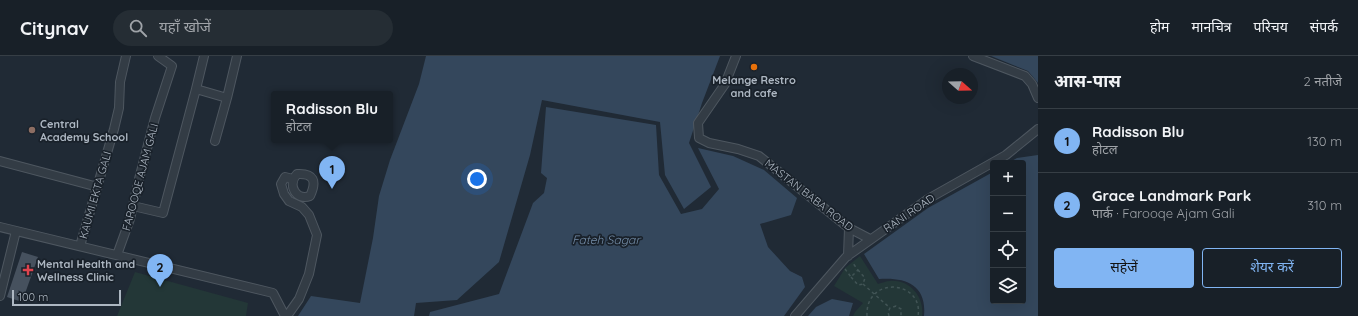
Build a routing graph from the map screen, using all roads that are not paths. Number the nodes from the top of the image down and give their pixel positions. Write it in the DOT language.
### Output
graph roads {
  1 [pos="126,56"];
  2 [pos="158,56"];
  3 [pos="204,56"];
  4 [pos="237,56"];
  5 [pos="736,56"];
  6 [pos="973,56"];
  7 [pos="196,89"];
  8 [pos="227,98"];
  9 [pos="1038,98"];
  10 [pos="1038,129"];
  11 [pos="215,141"];
  12 [pos="0,161"];
  13 [pos="293,179"];
  14 [pos="98,187"];
  15 [pos="133,206"];
  16 [pos="0,227"];
  17 [pos="849,228"];
  18 [pos="16,231"];
  19 [pos="870,240"];
  20 [pos="80,246"];
  21 [pos="117,255"];
  22 [pos="850,259"];
  23 [pos="0,296"];
  24 [pos="286,316"];
  25 [pos="795,316"];
  1 -- 14 [label="street, KAUMI EKTA GALI"];
  2 -- 15 [label="street, FAROOQE AJAM GALI"];
  3 -- 7 [label="street"];
  4 -- 8 [label="street"];
  5 -- 17 [label="street, MASTAN BABA ROAD"];
  6 -- 9 [label="street"];
  7 -- 8 [label="street"];
  7 -- 15 [label="street"];
  8 -- 11 [label="street"];
  10 -- 19 [label="street, RANI ROAD"];
  12 -- 14 [label="street"];
  13 -- 24 [label="street"];
  14 -- 20 [label="street, KAUMI EKTA GALI"];
  15 -- 21 [label="street, FAROOQE AJAM GALI"];
  16 -- 18 [label="street"];
  17 -- 19 [label="street, MASTAN BABA ROAD"];
  17 -- 22 [label="street"];
  18 -- 20 [label="street"];
  18 -- 23 [label="street"];
  19 -- 22 [label="street, RANI ROAD"];
  20 -- 21 [label="street"];
  21 -- 24 [label="street"];
  22 -- 25 [label="street, RANI ROAD"];
}
